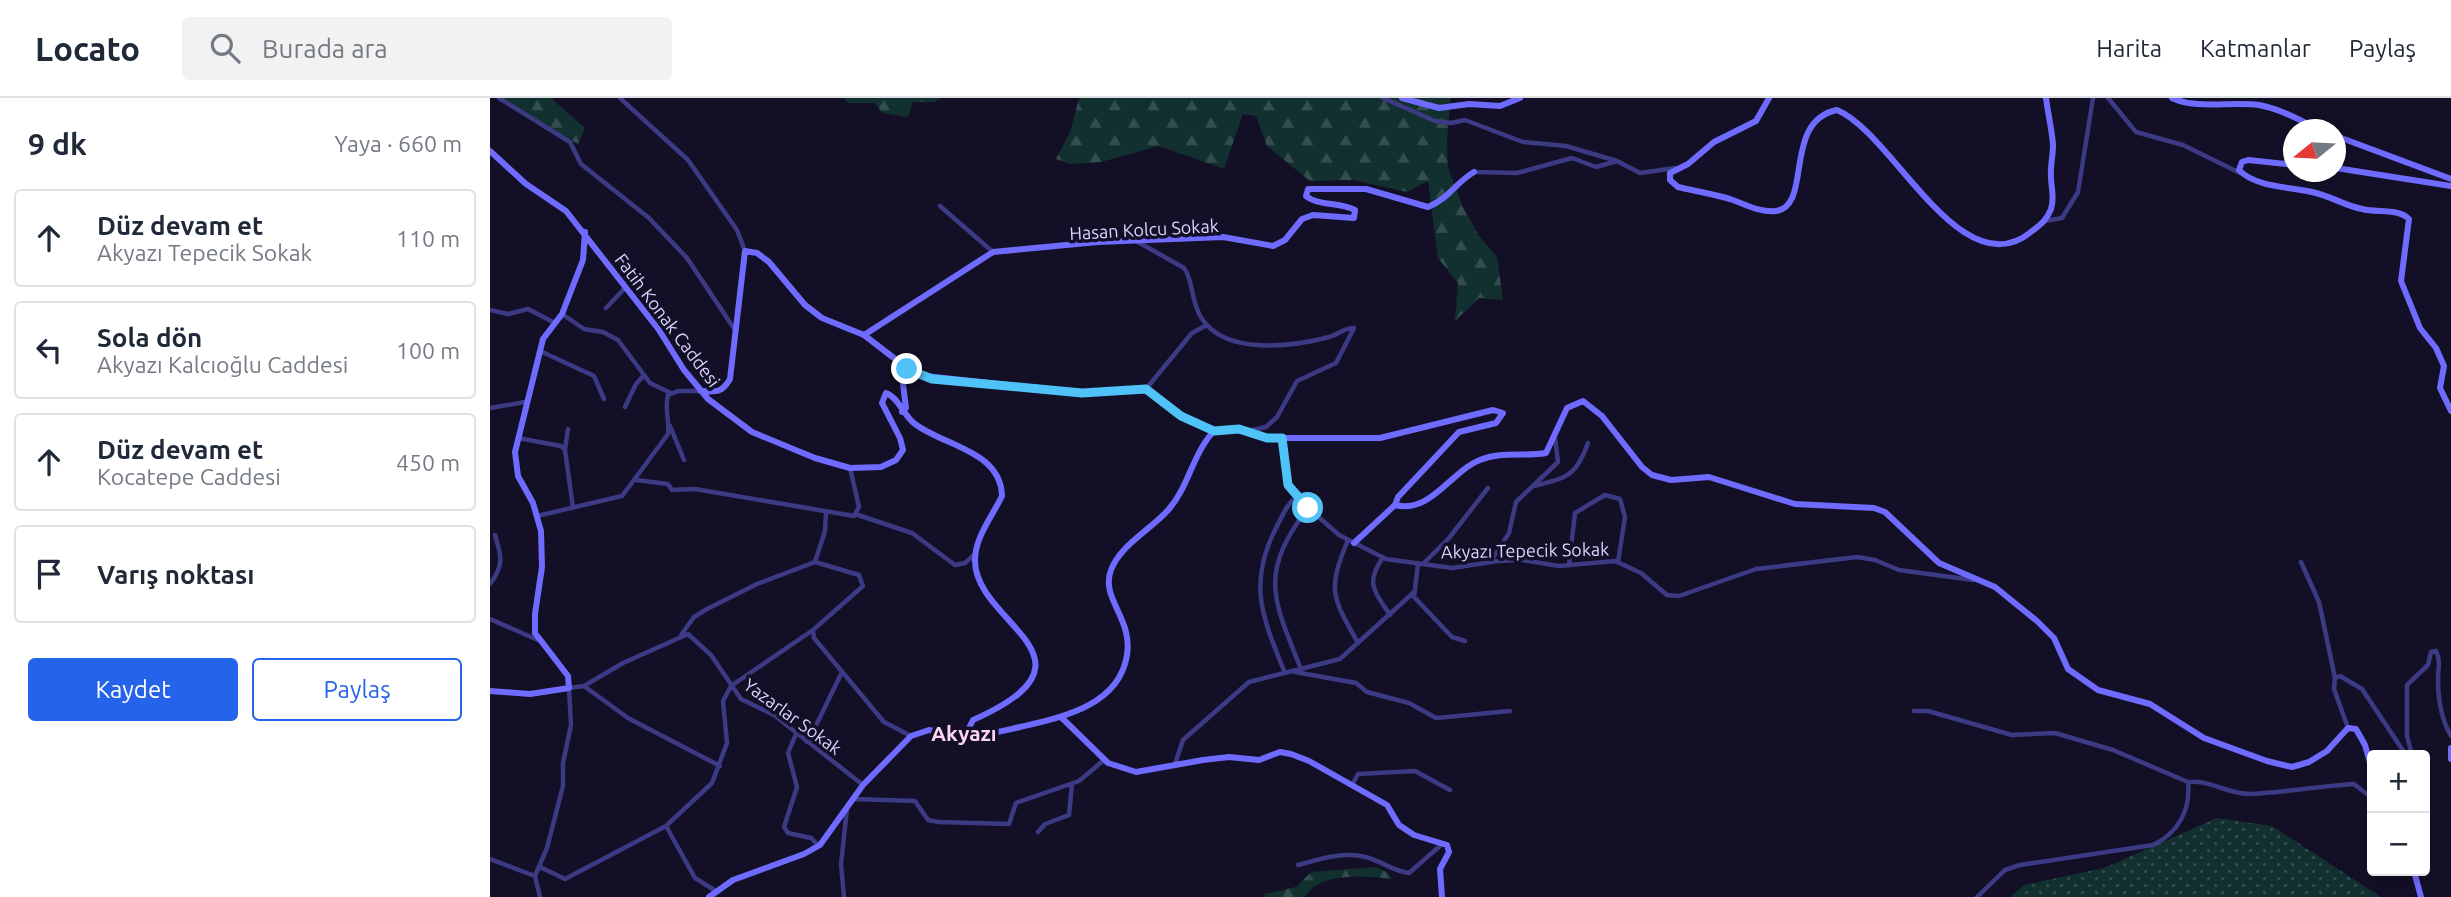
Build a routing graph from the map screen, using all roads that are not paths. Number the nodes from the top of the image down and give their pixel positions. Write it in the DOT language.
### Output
graph roads {
  1 [pos="499,98"];
  2 [pos="620,98"];
  3 [pos="1383,98"];
  4 [pos="1402,98"];
  5 [pos="1520,98"];
  6 [pos="1769,98"];
  7 [pos="2046,98"];
  8 [pos="2092,98"];
  9 [pos="2108,98"];
  10 [pos="2172,98"];
  11 [pos="2238,101"];
  12 [pos="2298,119"];
  13 [pos="2346,140"];
  14 [pos="490,150"];
  15 [pos="1617,162"];
  16 [pos="2283,164"];
  17 [pos="1675,168"];
  18 [pos="2346,171"];
  19 [pos="1474,172"];
  20 [pos="2244,175"];
  21 [pos="2451,178"];
  22 [pos="2451,187"];
  23 [pos="940,205"];
  24 [pos="2045,221"];
  25 [pos="585,232"];
  26 [pos="1138,242"];
  27 [pos="745,251"];
  28 [pos="993,252"];
  29 [pos="626,287"];
  30 [pos="606,308"];
  31 [pos="490,310"];
  32 [pos="562,314"];
  33 [pos="553,322"];
  34 [pos="1207,325"];
  35 [pos="736,331"];
  36 [pos="864,335"];
  37 [pos="539,351"];
  38 [pos="907,369"];
  39 [pos="644,375"];
  40 [pos="1146,389"];
  41 [pos="701,391"];
  42 [pos="671,393"];
  43 [pos="604,399"];
  44 [pos="525,402"];
  45 [pos="625,407"];
  46 [pos="490,408"];
  47 [pos="2451,411"];
  48 [pos="902,412"];
  49 [pos="669,426"];
  50 [pos="568,429"];
  51 [pos="1214,431"];
  52 [pos="1247,432"];
  53 [pos="518,438"];
  54 [pos="1282,438"];
  55 [pos="1555,438"];
  56 [pos="1588,443"];
  57 [pos="565,450"];
  58 [pos="684,460"];
  59 [pos="850,468"];
  60 [pos="636,480"];
  61 [pos="1488,488"];
  62 [pos="1530,488"];
  63 [pos="1296,497"];
  64 [pos="1395,505"];
  65 [pos="573,508"];
  66 [pos="1308,508"];
  67 [pos="826,512"];
  68 [pos="855,514"];
  69 [pos="537,516"];
  70 [pos="495,535"];
  71 [pos="1351,541"];
  72 [pos="976,554"];
  73 [pos="1383,557"];
  74 [pos="815,562"];
  75 [pos="1490,562"];
  76 [pos="1618,562"];
  77 [pos="2301,562"];
  78 [pos="1420,564"];
  79 [pos="1569,565"];
  80 [pos="1984,582"];
  81 [pos="490,584"];
  82 [pos="1413,593"];
  83 [pos="1390,615"];
  84 [pos="490,619"];
  85 [pos="813,630"];
  86 [pos="681,635"];
  87 [pos="538,640"];
  88 [pos="1465,641"];
  89 [pos="1358,643"];
  90 [pos="1301,670"];
  91 [pos="842,672"];
  92 [pos="1294,672"];
  93 [pos="1285,673"];
  94 [pos="2335,678"];
  95 [pos="584,686"];
  96 [pos="731,686"];
  97 [pos="569,688"];
  98 [pos="490,691"];
  99 [pos="1510,711"];
  100 [pos="1914,711"];
  101 [pos="1061,717"];
  102 [pos="2348,728"];
  103 [pos="968,730"];
  104 [pos="796,734"];
  105 [pos="911,736"];
  106 [pos="2451,736"];
  107 [pos="2451,748"];
  108 [pos="2403,750"];
  109 [pos="2411,750"];
  110 [pos="2367,752"];
  111 [pos="2451,759"];
  112 [pos="1104,760"];
  113 [pos="1175,764"];
  114 [pos="720,766"];
  115 [pos="2188,782"];
  116 [pos="1072,783"];
  117 [pos="863,785"];
  118 [pos="1352,785"];
  119 [pos="1450,790"];
  120 [pos="2367,794"];
  121 [pos="853,799"];
  122 [pos="847,808"];
  123 [pos="666,826"];
  124 [pos="1038,832"];
  125 [pos="1441,845"];
  126 [pos="819,846"];
  127 [pos="490,859"];
  128 [pos="1298,865"];
  129 [pos="540,867"];
  130 [pos="535,876"];
  131 [pos="2415,876"];
  132 [pos="716,891"];
  133 [pos="540,897"];
  134 [pos="709,897"];
  135 [pos="844,897"];
  136 [pos="1442,897"];
  137 [pos="1978,897"];
  138 [pos="2421,897"];
  1 -- 35 [label="street"];
  2 -- 27 [label="street"];
  3 -- 15 [label="street"];
  4 -- 5 [label="street"];
  6 -- 17 [label="street"];
  7 -- 24 [label="street"];
  8 -- 24 [label="street"];
  9 -- 20 [label="street"];
  10 -- 11 [label="street"];
  11 -- 12 [label="street"];
  13 -- 21 [label="street"];
  14 -- 25 [label="street, Fatih Konak Caddesi"];
  15 -- 17 [label="street"];
  15 -- 19 [label="street"];
  16 -- 20 [label="street"];
  17 -- 24 [label="street"];
  18 -- 22 [label="street"];
  19 -- 26 [label="street, Hasan Kolcu Sokak"];
  20 -- 47 [label="street"];
  23 -- 28 [label="street"];
  25 -- 29 [label="street, Fatih Konak Caddesi"];
  25 -- 32 [label="street"];
  26 -- 28 [label="street, Hasan Kolcu Sokak"];
  26 -- 34 [label="street"];
  27 -- 35 [label="street"];
  27 -- 36 [label="street"];
  28 -- 36 [label="street, Hasan Kolcu Sokak"];
  29 -- 30 [label="street"];
  29 -- 41 [label="street, Fatih Konak Caddesi"];
  31 -- 33 [label="street"];
  32 -- 33 [label="street"];
  32 -- 39 [label="street"];
  33 -- 37 [label="street"];
  34 -- 40 [label="street"];
  34 -- 52 [label="street"];
  35 -- 41 [label="street"];
  36 -- 38 [label="street"];
  37 -- 43 [label="street"];
  37 -- 44 [label="street"];
  38 -- 40 [label="street"];
  38 -- 48 [label="street"];
  39 -- 42 [label="street"];
  39 -- 45 [label="street"];
  40 -- 51 [label="street"];
  41 -- 42 [label="street"];
  41 -- 59 [label="street, Fatih Konak Caddesi"];
  42 -- 49 [label="street"];
  44 -- 46 [label="street"];
  44 -- 53 [label="street"];
  48 -- 59 [label="street"];
  48 -- 72 [label="street"];
  49 -- 58 [label="street"];
  49 -- 60 [label="street"];
  50 -- 57 [label="street"];
  51 -- 52 [label="street"];
  51 -- 101 [label="street"];
  52 -- 54 [label="street"];
  53 -- 57 [label="street"];
  53 -- 69 [label="street"];
  54 -- 63 [label="street, Akyazı Tepecik Sokak"];
  54 -- 64 [label="street"];
  55 -- 62 [label="street"];
  55 -- 64 [label="street"];
  55 -- 80 [label="street"];
  56 -- 62 [label="street"];
  57 -- 65 [label="street"];
  59 -- 68 [label="street"];
  60 -- 65 [label="street"];
  60 -- 67 [label="street"];
  61 -- 78 [label="street"];
  62 -- 75 [label="street"];
  63 -- 66 [label="street, Akyazı Tepecik Sokak"];
  63 -- 93 [label="street"];
  64 -- 71 [label="street"];
  65 -- 69 [label="street"];
  66 -- 71 [label="street, Akyazı Tepecik Sokak"];
  66 -- 90 [label="street"];
  67 -- 68 [label="street"];
  67 -- 74 [label="street"];
  68 -- 72 [label="street"];
  69 -- 87 [label="street"];
  70 -- 81 [label="street"];
  71 -- 73 [label="street, Akyazı Tepecik Sokak"];
  71 -- 89 [label="street"];
  72 -- 103 [label="street"];
  73 -- 78 [label="street, Akyazı Tepecik Sokak"];
  73 -- 83 [label="street"];
  74 -- 85 [label="street"];
  74 -- 86 [label="street"];
  75 -- 78 [label="street, Akyazı Tepecik Sokak"];
  75 -- 79 [label="street, Akyazı Tepecik Sokak"];
  76 -- 79 [label="street, Akyazı Tepecik Sokak"];
  76 -- 79 [label="street"];
  76 -- 80 [label="street, Akyazı Tepecik Sokak"];
  77 -- 94 [label="street"];
  78 -- 82 [label="street"];
  80 -- 102 [label="street"];
  82 -- 83 [label="street"];
  82 -- 88 [label="street"];
  83 -- 89 [label="street"];
  84 -- 87 [label="street"];
  85 -- 91 [label="street"];
  85 -- 96 [label="street"];
  86 -- 95 [label="street"];
  86 -- 96 [label="street, Yazarlar Sokak"];
  87 -- 97 [label="street"];
  89 -- 90 [label="street"];
  90 -- 92 [label="street"];
  91 -- 104 [label="street"];
  91 -- 105 [label="street"];
  92 -- 93 [label="street"];
  92 -- 99 [label="street"];
  93 -- 113 [label="street"];
  94 -- 102 [label="street"];
  94 -- 108 [label="street"];
  95 -- 97 [label="street"];
  95 -- 114 [label="street"];
  96 -- 104 [label="street, Yazarlar Sokak"];
  96 -- 114 [label="street"];
  97 -- 98 [label="street"];
  97 -- 129 [label="street"];
  100 -- 115 [label="street"];
  101 -- 103 [label="street"];
  101 -- 112 [label="street"];
  102 -- 110 [label="street"];
  103 -- 105 [label="street"];
  104 -- 117 [label="street, Yazarlar Sokak"];
  104 -- 126 [label="street"];
  105 -- 117 [label="street"];
  106 -- 109 [label="street"];
  107 -- 111 [label="street"];
  112 -- 113 [label="street"];
  112 -- 116 [label="street"];
  113 -- 118 [label="street"];
  114 -- 123 [label="street"];
  115 -- 120 [label="street"];
  115 -- 137 [label="street"];
  116 -- 121 [label="street"];
  116 -- 124 [label="street"];
  117 -- 121 [label="street"];
  118 -- 119 [label="street"];
  118 -- 125 [label="street"];
  121 -- 122 [label="street"];
  122 -- 126 [label="street"];
  122 -- 135 [label="street"];
  123 -- 129 [label="street"];
  123 -- 132 [label="street"];
  125 -- 128 [label="street"];
  125 -- 136 [label="street"];
  126 -- 132 [label="street"];
  127 -- 130 [label="street"];
  129 -- 130 [label="street"];
  130 -- 133 [label="street"];
  131 -- 138 [label="street"];
  132 -- 134 [label="street"];
}
